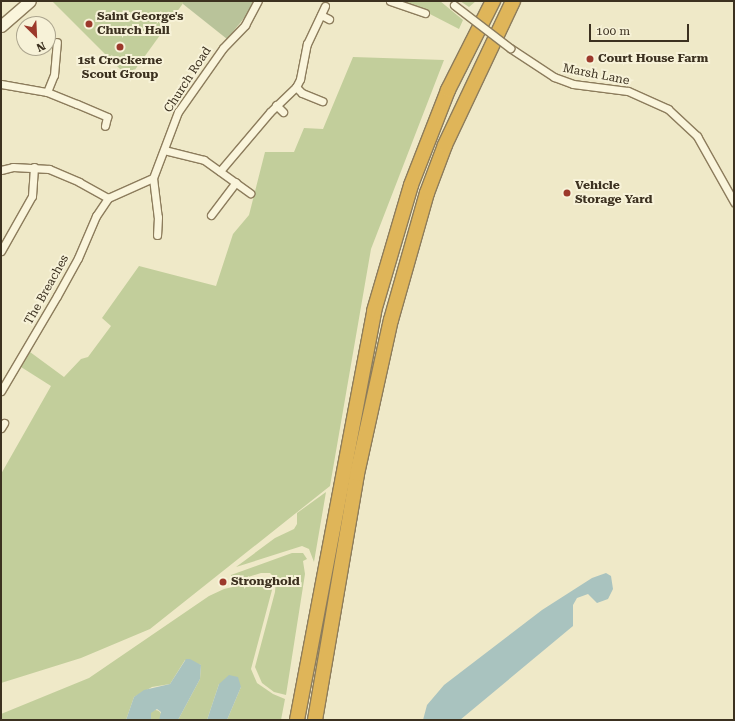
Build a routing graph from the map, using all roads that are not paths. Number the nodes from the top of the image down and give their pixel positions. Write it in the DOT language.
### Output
graph roads {
  1 [pos="30,1"];
  2 [pos="258,1"];
  3 [pos="390,1"];
  4 [pos="493,1"];
  5 [pos="514,1"];
  6 [pos="452,3"];
  7 [pos="325,6"];
  8 [pos="425,13"];
  9 [pos="321,15"];
  10 [pos="329,19"];
  11 [pos="1,26"];
  12 [pos="59,46"];
  13 [pos="1,84"];
  14 [pos="296,87"];
  15 [pos="315,89"];
  16 [pos="47,92"];
  17 [pos="312,97"];
  18 [pos="322,101"];
  19 [pos="276,105"];
  20 [pos="283,112"];
  21 [pos="105,126"];
  22 [pos="164,150"];
  23 [pos="34,167"];
  24 [pos="1,170"];
  25 [pos="220,171"];
  26 [pos="153,178"];
  27 [pos="236,182"];
  28 [pos="250,193"];
  29 [pos="108,198"];
  30 [pos="734,202"];
  31 [pos="211,215"];
  32 [pos="157,235"];
  33 [pos="1,251"];
  34 [pos="2,388"];
  35 [pos="297,720"];
  36 [pos="315,720"];
  1 -- 11 [label="street"];
  2 -- 22 [label="street, Church Road"];
  3 -- 8 [label="street"];
  4 -- 35 [label="highway"];
  5 -- 36 [label="highway"];
  6 -- 30 [label="street, Marsh Lane, bridge"];
  7 -- 9 [label="street"];
  9 -- 10 [label="street"];
  9 -- 14 [label="street"];
  12 -- 16 [label="street"];
  13 -- 16 [label="street"];
  14 -- 17 [label="street"];
  14 -- 19 [label="street"];
  15 -- 17 [label="street"];
  16 -- 21 [label="street"];
  17 -- 18 [label="street"];
  19 -- 20 [label="street"];
  19 -- 25 [label="street"];
  22 -- 25 [label="street"];
  22 -- 26 [label="street, Church Road"];
  23 -- 24 [label="street"];
  23 -- 29 [label="street"];
  23 -- 33 [label="street"];
  25 -- 27 [label="street"];
  26 -- 29 [label="street"];
  26 -- 32 [label="street"];
  27 -- 28 [label="street"];
  27 -- 31 [label="street"];
  29 -- 34 [label="street, The Breaches"];
}
